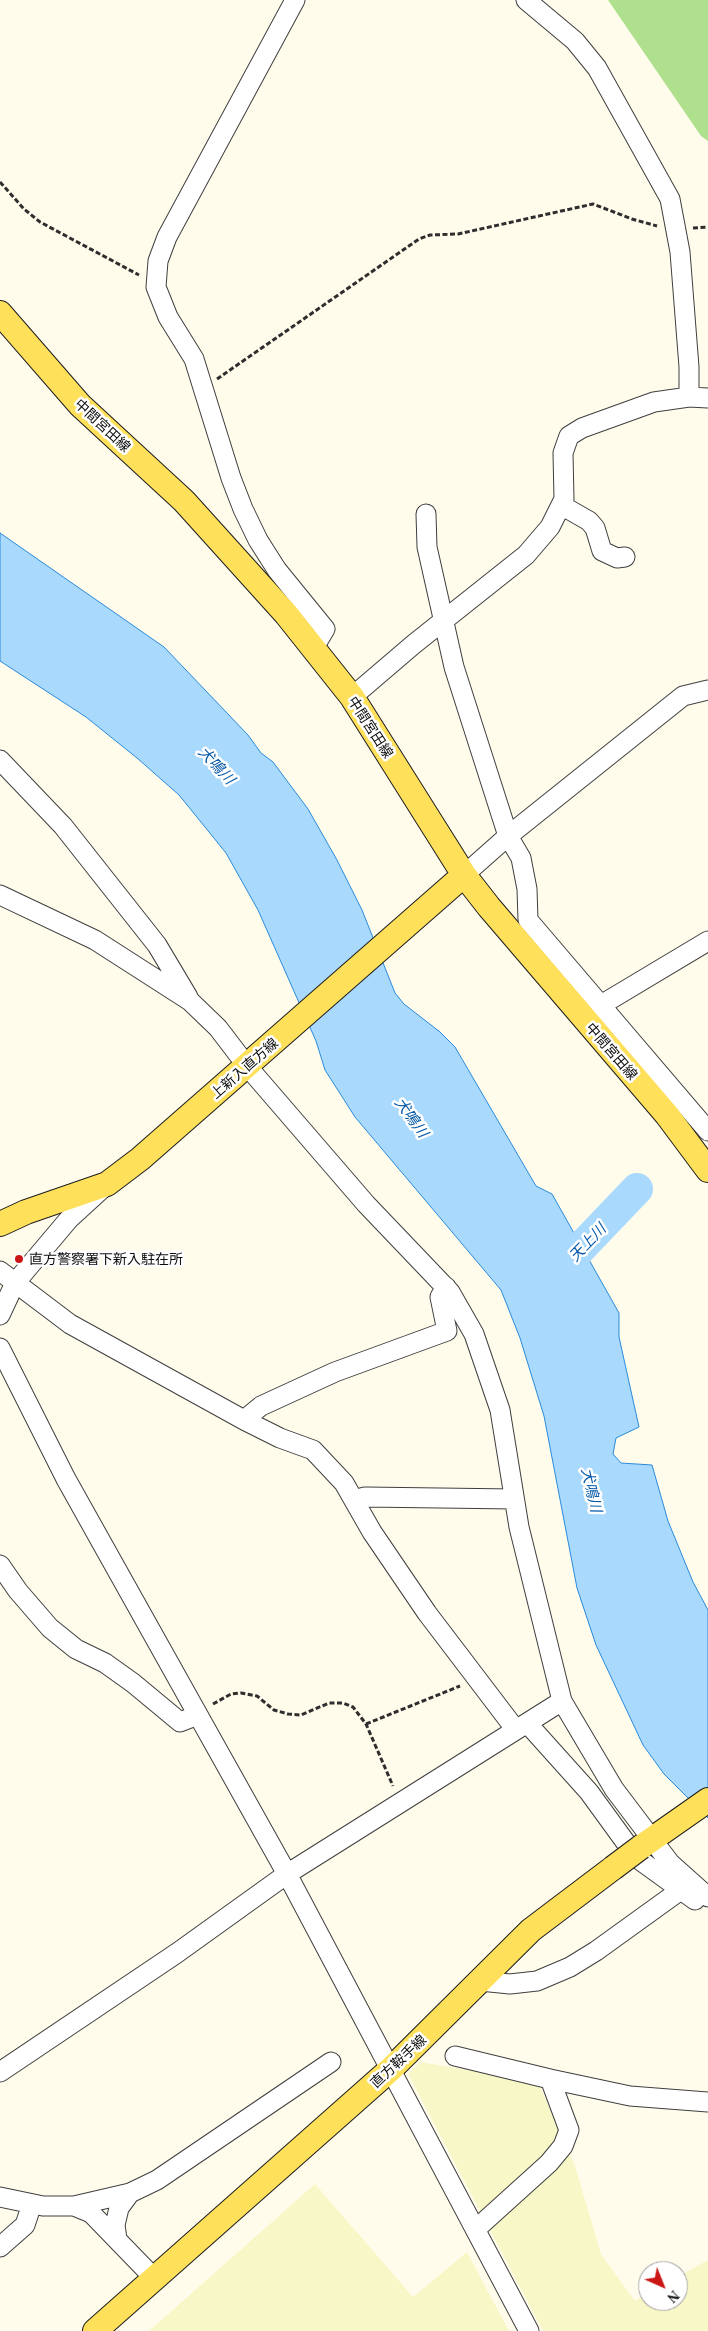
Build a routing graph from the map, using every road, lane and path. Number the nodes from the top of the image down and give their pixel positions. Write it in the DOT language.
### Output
graph roads {
  1 [pos="295,0"];
  2 [pos="526,0"];
  3 [pos="0,182"];
  4 [pos="676,229"];
  5 [pos="156,287"];
  6 [pos="0,312"];
  7 [pos="204,387"];
  8 [pos="689,397"];
  9 [pos="708,398"];
  10 [pos="560,505"];
  11 [pos="426,514"];
  12 [pos="625,558"];
  13 [pos="443,620"];
  14 [pos="314,649"];
  15 [pos="708,690"];
  16 [pos="352,697"];
  17 [pos="0,760"];
  18 [pos="508,836"];
  19 [pos="464,875"];
  20 [pos="0,895"];
  21 [pos="708,941"];
  22 [pos="190,1001"];
  23 [pos="601,1005"];
  24 [pos="251,1062"];
  25 [pos="708,1131"];
  26 [pos="708,1170"];
  27 [pos="108,1184"];
  28 [pos="0,1224"];
  29 [pos="0,1271"];
  30 [pos="15,1282"];
  31 [pos="446,1287"];
  32 [pos="0,1315"];
  33 [pos="0,1348"];
  34 [pos="244,1420"];
  35 [pos="514,1499"];
  36 [pos="354,1500"];
  37 [pos="0,1565"];
  38 [pos="477,1679"];
  39 [pos="562,1701"];
  40 [pos="198,1715"];
  41 [pos="366,1724"];
  42 [pos="522,1726"];
  43 [pos="405,1800"];
  44 [pos="708,1800"];
  45 [pos="652,1839"];
  46 [pos="287,1874"];
  47 [pos="708,1882"];
  48 [pos="682,1890"];
  49 [pos="708,1897"];
  50 [pos="708,1910"];
  51 [pos="480,1981"];
  52 [pos="455,2056"];
  53 [pos="331,2062"];
  54 [pos="391,2069"];
  55 [pos="0,2072"];
  56 [pos="550,2079"];
  57 [pos="708,2102"];
  58 [pos="130,2193"];
  59 [pos="0,2197"];
  60 [pos="32,2204"];
  61 [pos="74,2206"];
  62 [pos="476,2229"];
  63 [pos="117,2238"];
  64 [pos="0,2247"];
  65 [pos="154,2278"];
  66 [pos="95,2331"];
  67 [pos="529,2331"];
  1 -- 5 [label="street"];
  2 -- 4 [label="street"];
  3 -- 5 [label="path"];
  4 -- 7 [label="path"];
  4 -- 8 [label="street"];
  5 -- 7 [label="street"];
  6 -- 14 [label="main road, 中間宮田線"];
  7 -- 14 [label="street"];
  8 -- 9 [label="street"];
  8 -- 10 [label="street"];
  10 -- 12 [label="street"];
  10 -- 13 [label="street"];
  11 -- 13 [label="street"];
  13 -- 16 [label="street"];
  13 -- 18 [label="street"];
  14 -- 16 [label="main road, 中間宮田線"];
  15 -- 18 [label="street"];
  16 -- 19 [label="main road, 中間宮田線"];
  17 -- 22 [label="street"];
  18 -- 19 [label="street"];
  18 -- 23 [label="street"];
  19 -- 24 [label="main road, 上新入直方線"];
  19 -- 26 [label="main road, 中間宮田線"];
  20 -- 22 [label="street"];
  21 -- 23 [label="street"];
  22 -- 24 [label="street"];
  23 -- 25 [label="street"];
  24 -- 27 [label="main road, 上新入直方線"];
  24 -- 31 [label="street"];
  27 -- 28 [label="main road, 上新入直方線"];
  27 -- 30 [label="street"];
  29 -- 30 [label="street"];
  30 -- 32 [label="street"];
  30 -- 34 [label="street"];
  31 -- 34 [label="street"];
  31 -- 35 [label="street"];
  33 -- 40 [label="street"];
  34 -- 36 [label="street"];
  35 -- 36 [label="street"];
  35 -- 39 [label="street"];
  36 -- 38 [label="street"];
  37 -- 40 [label="street"];
  38 -- 41 [label="path"];
  38 -- 42 [label="street"];
  39 -- 42 [label="street"];
  39 -- 45 [label="street"];
  40 -- 41 [label="path"];
  40 -- 46 [label="street"];
  41 -- 43 [label="path"];
  42 -- 43 [label="street"];
  42 -- 48 [label="street"];
  43 -- 46 [label="street"];
  44 -- 45 [label="main road, 直方鞍手線"];
  45 -- 47 [label="street"];
  45 -- 49 [label="street"];
  45 -- 51 [label="main road, 直方鞍手線, bridge"];
  46 -- 54 [label="street"];
  46 -- 55 [label="street"];
  48 -- 50 [label="street"];
  48 -- 51 [label="street"];
  51 -- 54 [label="main road, 直方鞍手線"];
  52 -- 56 [label="street"];
  53 -- 58 [label="street"];
  54 -- 62 [label="street"];
  54 -- 65 [label="main road, 直方鞍手線"];
  56 -- 57 [label="street"];
  56 -- 62 [label="street"];
  58 -- 61 [label="street"];
  58 -- 63 [label="street"];
  59 -- 60 [label="street"];
  60 -- 61 [label="street"];
  60 -- 64 [label="street"];
  61 -- 63 [label="street"];
  62 -- 67 [label="street"];
  63 -- 65 [label="street"];
  65 -- 66 [label="main road, 直方鞍手線"];
}
